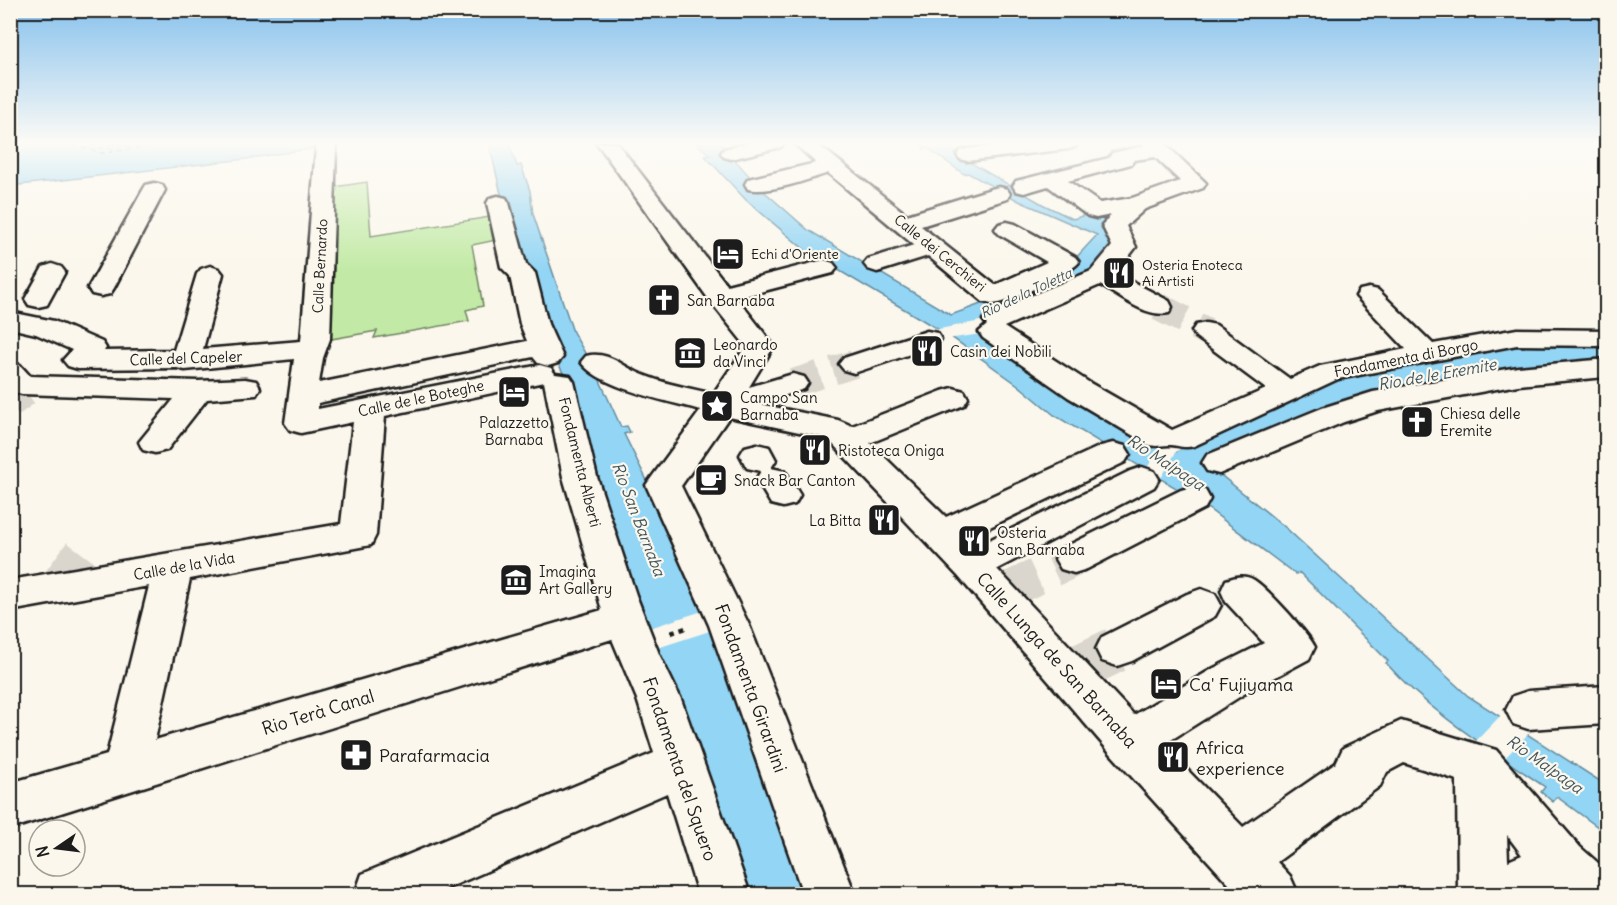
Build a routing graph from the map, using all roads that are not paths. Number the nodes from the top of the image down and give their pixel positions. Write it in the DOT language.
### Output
graph roads {
  1 [pos="324,185"];
  2 [pos="640,185"];
  3 [pos="856,185"];
  4 [pos="1116,185"];
  5 [pos="1116,185"];
  6 [pos="1189,185"];
  7 [pos="1123,186"];
  8 [pos="154,190"];
  9 [pos="999,194"];
  10 [pos="498,203"];
  11 [pos="903,224"];
  12 [pos="1007,229"];
  13 [pos="932,247"];
  14 [pos="877,264"];
  15 [pos="824,267"];
  16 [pos="52,272"];
  17 [pos="210,274"];
  18 [pos="1101,275"];
  19 [pos="101,288"];
  20 [pos="719,295"];
  21 [pos="1369,296"];
  22 [pos="38,298"];
  23 [pos="1159,308"];
  24 [pos="994,316"];
  25 [pos="10,320"];
  26 [pos="44,327"];
  27 [pos="1206,331"];
  28 [pos="1606,338"];
  29 [pos="927,339"];
  30 [pos="311,348"];
  31 [pos="542,351"];
  32 [pos="1427,354"];
  33 [pos="185,361"];
  34 [pos="596,362"];
  35 [pos="854,364"];
  36 [pos="1606,368"];
  37 [pos="20,381"];
  38 [pos="793,383"];
  39 [pos="245,388"];
  40 [pos="198,390"];
  41 [pos="1286,390"];
  42 [pos="358,398"];
  43 [pos="953,398"];
  44 [pos="305,404"];
  45 [pos="721,406"];
  46 [pos="843,434"];
  47 [pos="1171,438"];
  48 [pos="155,442"];
  49 [pos="1113,454"];
  50 [pos="1219,463"];
  51 [pos="1142,479"];
  52 [pos="1193,499"];
  53 [pos="941,535"];
  54 [pos="1074,559"];
  55 [pos="971,566"];
  56 [pos="173,568"];
  57 [pos="1240,591"];
  58 [pos="10,596"];
  59 [pos="1201,605"];
  60 [pos="643,632"];
  61 [pos="1117,648"];
  62 [pos="1606,705"];
  63 [pos="1528,710"];
  64 [pos="1129,741"];
  65 [pos="681,764"];
  66 [pos="1480,765"];
  67 [pos="126,770"];
  68 [pos="10,806"];
  69 [pos="1240,858"];
  70 [pos="1578,880"];
  71 [pos="380,892"];
  72 [pos="724,894"];
  73 [pos="829,894"];
  74 [pos="1272,894"];
  75 [pos="1484,894"];
  76 [pos="1506,894"];
  1 -- 30 [label="street, Calle Bernardo"];
  2 -- 20 [label="street"];
  3 -- 11 [label="street, Calle dei Cerchieri"];
  4 -- 7 [label="street"];
  5 -- 7 [label="street"];
  6 -- 7 [label="street"];
  7 -- 18 [label="street"];
  8 -- 19 [label="street"];
  9 -- 11 [label="street"];
  10 -- 31 [label="street, Fondamenta Alberti"];
  11 -- 13 [label="street, Calle dei Cerchieri"];
  12 -- 24 [label="street"];
  13 -- 14 [label="street"];
  13 -- 24 [label="street, Calle dei Cerchieri"];
  15 -- 20 [label="street"];
  16 -- 22 [label="street"];
  17 -- 33 [label="street"];
  18 -- 23 [label="street"];
  18 -- 24 [label="street"];
  20 -- 45 [label="street"];
  21 -- 32 [label="street"];
  24 -- 47 [label="street, Calle dei Cerchieri"];
  25 -- 26 [label="street"];
  26 -- 33 [label="street, Calle del Capeler"];
  26 -- 37 [label="street"];
  27 -- 41 [label="street"];
  28 -- 32 [label="street, Fondamenta di Borgo"];
  29 -- 35 [label="street"];
  30 -- 33 [label="street, Calle del Capeler"];
  30 -- 44 [label="street, Calle Bernardo"];
  31 -- 42 [label="street, Calle de le Boteghe"];
  31 -- 42 [label="street"];
  31 -- 60 [label="street, Fondamenta Alberti"];
  32 -- 41 [label="street, Fondamenta di Borgo"];
  34 -- 45 [label="street"];
  36 -- 50 [label="street"];
  37 -- 40 [label="street"];
  38 -- 45 [label="street"];
  39 -- 40 [label="street"];
  40 -- 48 [label="street"];
  41 -- 47 [label="street, Fondamenta di Borgo"];
  42 -- 44 [label="street, Calle de le Boteghe"];
  42 -- 56 [label="street, Calle de la Vida"];
  43 -- 46 [label="street"];
  45 -- 46 [label="street"];
  45 -- 73 [label="street, Fondamenta Girardini"];
  46 -- 53 [label="street, Calle Lunga de San Barnaba"];
  49 -- 53 [label="street"];
  51 -- 55 [label="street"];
  52 -- 54 [label="street"];
  53 -- 55 [label="street, Calle Lunga de San Barnaba"];
  55 -- 64 [label="street, Calle Lunga de San Barnaba"];
  56 -- 58 [label="street, Calle de la Vida"];
  56 -- 67 [label="street"];
  57 -- 64 [label="street"];
  59 -- 61 [label="street"];
  60 -- 65 [label="street, Fondamenta del Squero"];
  60 -- 67 [label="street, Rio Terà Canal"];
  62 -- 63 [label="street"];
  64 -- 69 [label="street, Calle Lunga de San Barnaba"];
  65 -- 71 [label="street"];
  65 -- 72 [label="street, Fondamenta del Squero"];
  66 -- 69 [label="street"];
  66 -- 70 [label="street"];
  66 -- 75 [label="street"];
  67 -- 68 [label="street, Rio Terà Canal"];
  69 -- 74 [label="street, Calle Lunga de San Barnaba"];
  70 -- 76 [label="street"];
}
